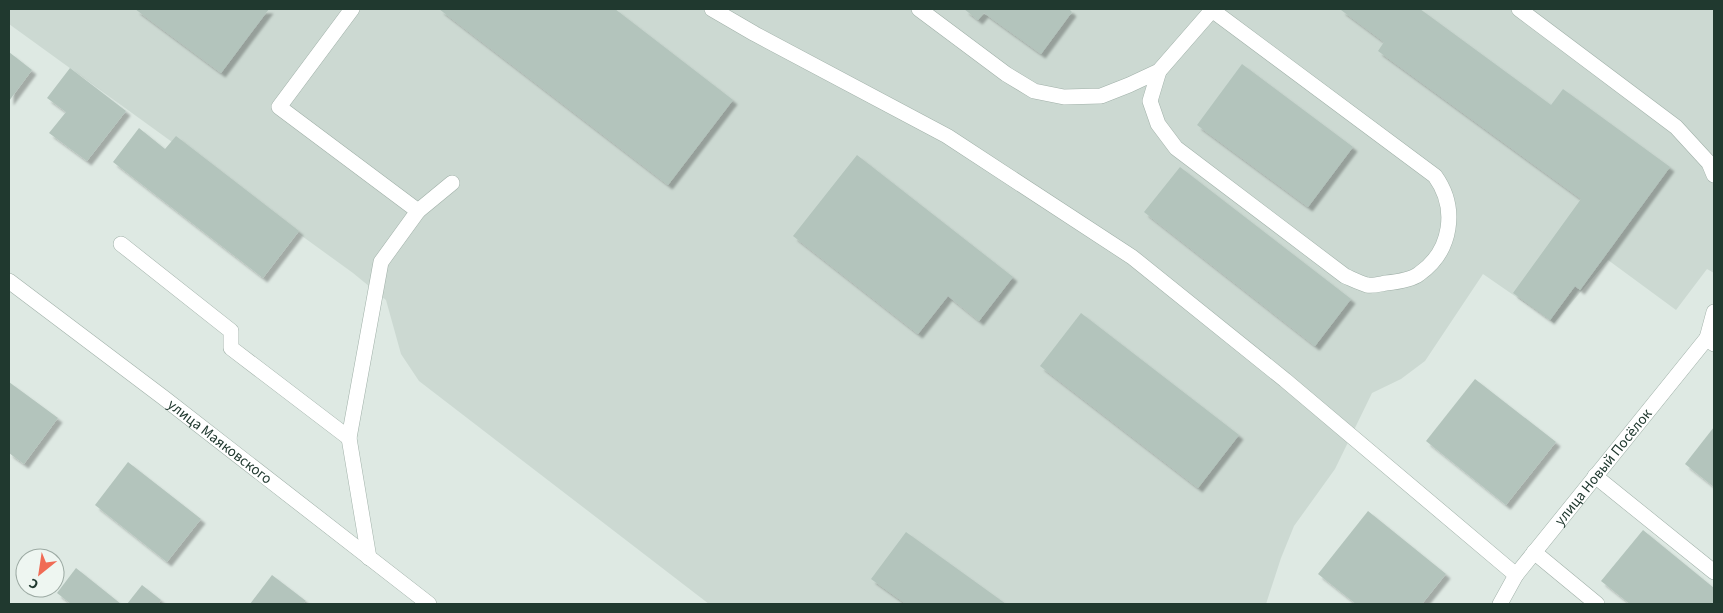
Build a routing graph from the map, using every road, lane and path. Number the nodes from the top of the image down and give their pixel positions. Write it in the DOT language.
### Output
graph roads {
  1 [pos="352,9"];
  2 [pos="712,9"];
  3 [pos="919,9"];
  4 [pos="1212,9"];
  5 [pos="1519,9"];
  6 [pos="1158,71"];
  7 [pos="1714,175"];
  8 [pos="452,183"];
  9 [pos="418,211"];
  10 [pos="122,244"];
  11 [pos="9,281"];
  12 [pos="1714,312"];
  13 [pos="1711,341"];
  14 [pos="349,438"];
  15 [pos="1595,476"];
  16 [pos="1534,552"];
  17 [pos="369,558"];
  18 [pos="1714,572"];
  19 [pos="1516,575"];
  20 [pos="429,604"];
  21 [pos="1500,604"];
  22 [pos="1597,604"];
  1 -- 9 [label="street"];
  2 -- 19 [label="street"];
  3 -- 6 [label="street"];
  4 -- 6 [label="street"];
  4 -- 6 [label="street"];
  5 -- 7 [label="street"];
  8 -- 9 [label="street"];
  9 -- 14 [label="street"];
  10 -- 14 [label="street"];
  11 -- 17 [label="street, улица Маяковского"];
  12 -- 13 [label="street"];
  13 -- 15 [label="street, улица Новый Посёлок"];
  14 -- 17 [label="street"];
  15 -- 16 [label="street, улица Новый Посёлок"];
  15 -- 18 [label="street"];
  16 -- 19 [label="street, улица Новый Посёлок"];
  16 -- 22 [label="street"];
  17 -- 20 [label="street, улица Маяковского"];
  19 -- 21 [label="street, улица Новый Посёлок"];
}
